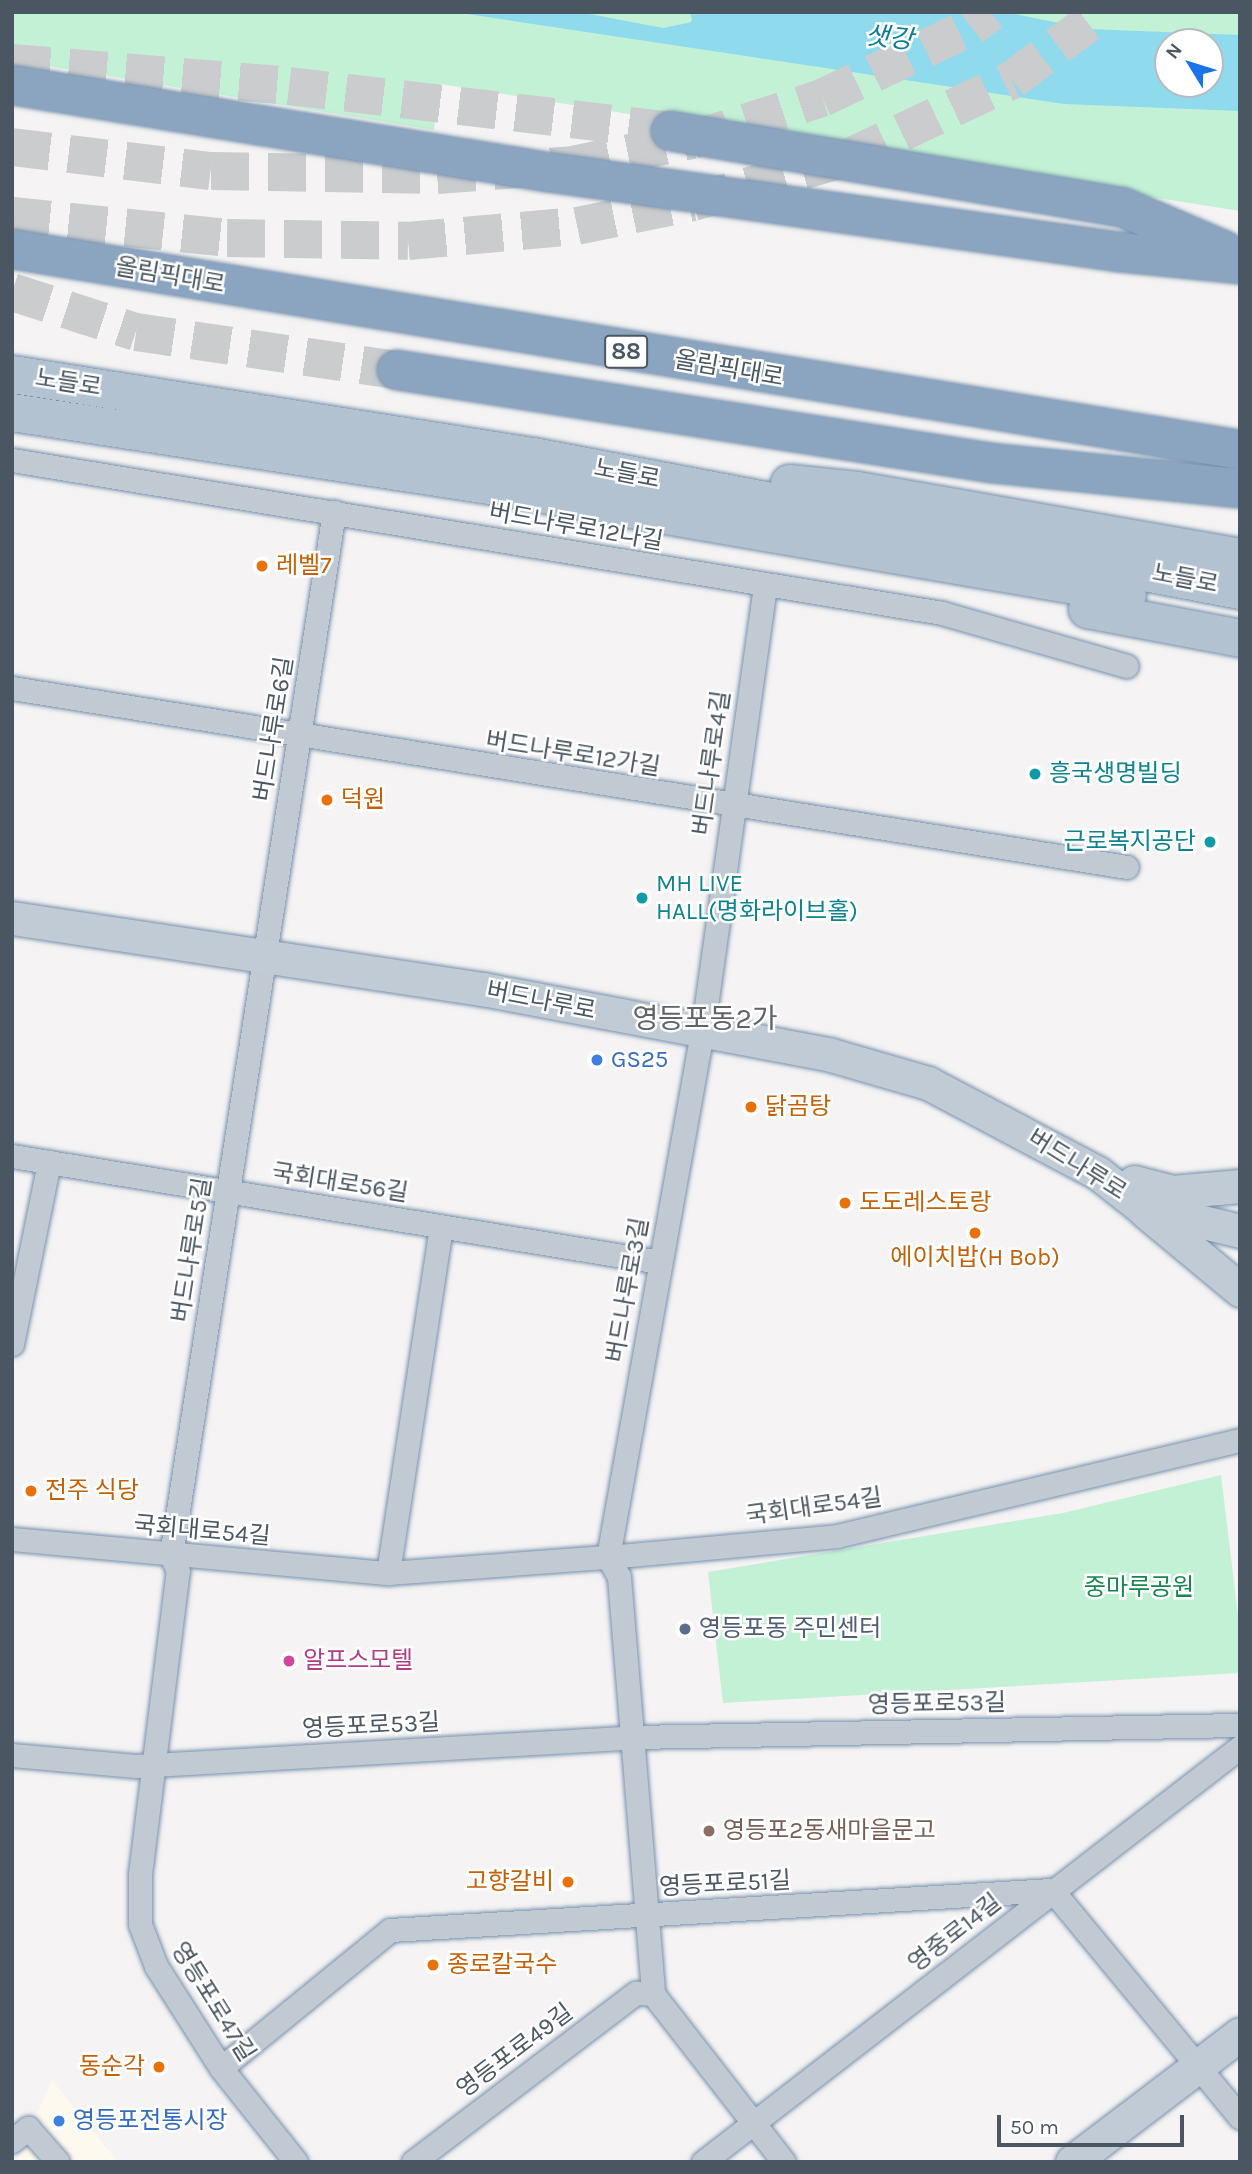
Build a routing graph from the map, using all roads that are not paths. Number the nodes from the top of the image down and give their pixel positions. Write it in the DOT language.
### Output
graph roads {
  1 [pos="12,85"];
  2 [pos="671,131"];
  3 [pos="12,249"];
  4 [pos="1240,257"];
  5 [pos="1240,264"];
  6 [pos="397,370"];
  7 [pos="13,374"];
  8 [pos="12,412"];
  9 [pos="1240,450"];
  10 [pos="538,457"];
  11 [pos="12,460"];
  12 [pos="497,486"];
  13 [pos="1240,488"];
  14 [pos="334,512"];
  15 [pos="1240,557"];
  16 [pos="765,586"];
  17 [pos="1240,590"];
  18 [pos="1240,614"];
  19 [pos="1240,638"];
  20 [pos="1127,666"];
  21 [pos="12,688"];
  22 [pos="300,736"];
  23 [pos="732,806"];
  24 [pos="1127,867"];
  25 [pos="12,918"];
  26 [pos="266,954"];
  27 [pos="702,1032"];
  28 [pos="12,1156"];
  29 [pos="49,1162"];
  30 [pos="1098,1173"];
  31 [pos="1240,1186"];
  32 [pos="228,1192"];
  33 [pos="1140,1207"];
  34 [pos="441,1227"];
  35 [pos="1240,1231"];
  36 [pos="659,1262"];
  37 [pos="1240,1290"];
  38 [pos="12,1344"];
  39 [pos="1240,1440"];
  40 [pos="12,1539"];
  41 [pos="171,1555"];
  42 [pos="608,1557"];
  43 [pos="388,1573"];
  44 [pos="1240,1724"];
  45 [pos="635,1737"];
  46 [pos="1240,1746"];
  47 [pos="12,1755"];
  48 [pos="151,1765"];
  49 [pos="1052,1890"];
  50 [pos="648,1915"];
  51 [pos="653,1994"];
  52 [pos="1240,2034"];
  53 [pos="1197,2067"];
  54 [pos="221,2068"];
  55 [pos="1240,2117"];
  56 [pos="753,2123"];
  57 [pos="20,2134"];
  58 [pos="58,2162"];
  59 [pos="296,2162"];
  60 [pos="413,2162"];
  61 [pos="703,2162"];
  62 [pos="784,2162"];
  63 [pos="1072,2162"];
  1 -- 5 [label="highway"];
  2 -- 4 [label="highway"];
  3 -- 9 [label="highway, 올림픽대로 / 88"];
  6 -- 13 [label="highway"];
  7 -- 10 [label="main road, 노들로"];
  8 -- 12 [label="main road, 노들로"];
  10 -- 15 [label="main road"];
  10 -- 17 [label="main road, 노들로"];
  11 -- 14 [label="street, 버드나루로12나길"];
  12 -- 18 [label="main road, 노들로"];
  12 -- 19 [label="main road"];
  14 -- 16 [label="street, 버드나루로12나길"];
  14 -- 22 [label="street, 버드나루로6길"];
  16 -- 20 [label="street, 버드나루로12나길"];
  16 -- 23 [label="street, 버드나루로4길"];
  21 -- 22 [label="street, 버드나루로12가길"];
  22 -- 23 [label="street, 버드나루로12가길"];
  22 -- 26 [label="street, 버드나루로6길"];
  23 -- 24 [label="street, 버드나루로12가길"];
  23 -- 27 [label="street, 버드나루로4길"];
  25 -- 26 [label="main road, 버드나루로"];
  26 -- 27 [label="main road, 버드나루로"];
  26 -- 32 [label="street, 버드나루로5길"];
  27 -- 30 [label="main road, 버드나루로"];
  27 -- 36 [label="street, 버드나루로3길"];
  28 -- 29 [label="street, 국회대로56길"];
  29 -- 32 [label="street, 국회대로56길"];
  29 -- 38 [label="street"];
  30 -- 31 [label="main road"];
  30 -- 33 [label="main road, 버드나루로"];
  32 -- 34 [label="street, 국회대로56길"];
  32 -- 41 [label="street, 버드나루로5길"];
  33 -- 35 [label="main road, 버드나루로"];
  33 -- 37 [label="main road"];
  34 -- 36 [label="street, 국회대로56길"];
  34 -- 43 [label="street"];
  36 -- 42 [label="street, 버드나루로3길"];
  39 -- 42 [label="street, 국회대로54길"];
  40 -- 41 [label="street, 국회대로54길"];
  41 -- 43 [label="street, 국회대로54길"];
  41 -- 48 [label="street"];
  42 -- 43 [label="street, 국회대로54길"];
  42 -- 45 [label="street"];
  44 -- 45 [label="street, 영등포로53길"];
  45 -- 48 [label="street, 영등포로53길"];
  45 -- 50 [label="street"];
  46 -- 49 [label="street, 영중로14길"];
  47 -- 48 [label="street, 영등포로53길"];
  48 -- 54 [label="street, 영등포로47길"];
  49 -- 50 [label="street, 영등포로51길"];
  49 -- 53 [label="street"];
  49 -- 56 [label="street, 영중로14길"];
  50 -- 51 [label="street"];
  50 -- 54 [label="street, 영등포로51길"];
  51 -- 56 [label="street"];
  51 -- 60 [label="street, 영등포로49길"];
  52 -- 53 [label="main road"];
  53 -- 55 [label="street"];
  53 -- 63 [label="main road"];
  54 -- 59 [label="street, 영등포로47길"];
  56 -- 61 [label="street, 영중로14길"];
  56 -- 62 [label="street"];
  57 -- 58 [label="street"];
}
